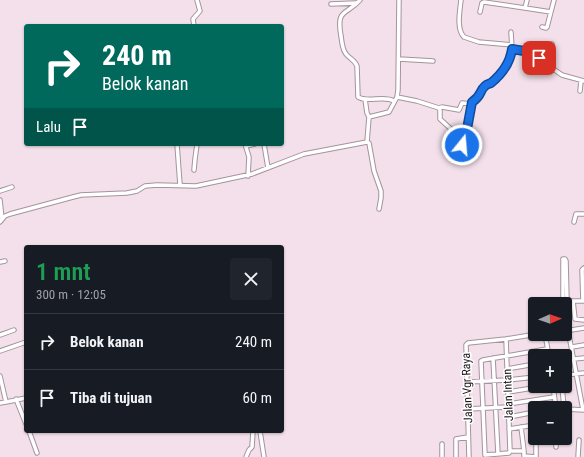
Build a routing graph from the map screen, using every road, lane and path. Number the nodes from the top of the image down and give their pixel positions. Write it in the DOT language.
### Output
graph roads {
  1 [pos="197,0"];
  2 [pos="399,0"];
  3 [pos="461,0"];
  4 [pos="527,0"];
  5 [pos="554,0"];
  6 [pos="359,2"];
  7 [pos="494,2"];
  8 [pos="331,4"];
  9 [pos="525,8"];
  10 [pos="480,12"];
  11 [pos="551,12"];
  12 [pos="194,24"];
  13 [pos="542,27"];
  14 [pos="511,32"];
  15 [pos="552,44"];
  16 [pos="512,47"];
  17 [pos="399,59"];
  18 [pos="433,60"];
  19 [pos="543,62"];
  20 [pos="583,81"];
  21 [pos="580,91"];
  22 [pos="397,97"];
  23 [pos="366,99"];
  24 [pos="394,101"];
  25 [pos="471,104"];
  26 [pos="439,108"];
  27 [pos="370,117"];
  28 [pos="367,142"];
  29 [pos="177,146"];
  30 [pos="197,146"];
  31 [pos="246,146"];
  32 [pos="264,146"];
  33 [pos="268,168"];
  34 [pos="194,170"];
  35 [pos="248,176"];
  36 [pos="180,185"];
  37 [pos="12,187"];
  38 [pos="0,191"];
  39 [pos="0,200"];
  40 [pos="379,209"];
  41 [pos="584,214"];
  42 [pos="1,220"];
  43 [pos="574,222"];
  44 [pos="5,261"];
  45 [pos="0,262"];
  46 [pos="584,268"];
  47 [pos="567,301"];
  48 [pos="573,301"];
  49 [pos="584,301"];
  50 [pos="584,320"];
  51 [pos="584,328"];
  52 [pos="572,329"];
  53 [pos="14,330"];
  54 [pos="0,335"];
  55 [pos="528,335"];
  56 [pos="506,339"];
  57 [pos="546,341"];
  58 [pos="570,341"];
  59 [pos="24,343"];
  60 [pos="584,345"];
  61 [pos="572,347"];
  62 [pos="548,349"];
  63 [pos="0,351"];
  64 [pos="528,352"];
  65 [pos="506,356"];
  66 [pos="493,358"];
  67 [pos="584,358"];
  68 [pos="574,359"];
  69 [pos="528,365"];
  70 [pos="507,369"];
  71 [pos="584,373"];
  72 [pos="572,374"];
  73 [pos="577,374"];
  74 [pos="0,376"];
  75 [pos="528,378"];
  76 [pos="494,380"];
  77 [pos="507,380"];
  78 [pos="482,381"];
  79 [pos="466,382"];
  80 [pos="528,389"];
  81 [pos="508,392"];
  82 [pos="554,393"];
  83 [pos="554,397"];
  84 [pos="24,398"];
  85 [pos="16,399"];
  86 [pos="555,401"];
  87 [pos="6,402"];
  88 [pos="0,403"];
  89 [pos="508,405"];
  90 [pos="497,407"];
  91 [pos="467,408"];
  92 [pos="483,408"];
  93 [pos="572,409"];
  94 [pos="584,410"];
  95 [pos="528,413"];
  96 [pos="509,417"];
  97 [pos="24,419"];
  98 [pos="528,426"];
  99 [pos="521,427"];
  100 [pos="509,429"];
  101 [pos="30,433"];
  102 [pos="253,433"];
  103 [pos="260,433"];
  104 [pos="468,437"];
  105 [pos="579,440"];
  106 [pos="442,444"];
  107 [pos="536,445"];
  108 [pos="510,451"];
  109 [pos="524,452"];
  110 [pos="37,453"];
  111 [pos="498,454"];
  112 [pos="246,457"];
  113 [pos="264,457"];
  114 [pos="442,457"];
  115 [pos="456,457"];
  116 [pos="469,457"];
  117 [pos="536,457"];
  118 [pos="578,457"];
  1 -- 12 [label="street"];
  2 -- 17 [label="street"];
  3 -- 16 [label="street"];
  4 -- 9 [label="street"];
  5 -- 11 [label="street"];
  6 -- 8 [label="street"];
  6 -- 23 [label="street"];
  7 -- 9 [label="street"];
  7 -- 10 [label="street"];
  9 -- 11 [label="street"];
  11 -- 13 [label="street"];
  14 -- 16 [label="street"];
  15 -- 19 [label="street"];
  16 -- 19 [label="street"];
  16 -- 25 [label="street"];
  17 -- 18 [label="street"];
  17 -- 22 [label="street"];
  19 -- 20 [label="street"];
  20 -- 21 [label="street"];
  22 -- 24 [label="street"];
  22 -- 26 [label="street"];
  23 -- 24 [label="street"];
  23 -- 27 [label="street"];
  24 -- 27 [label="street"];
  25 -- 26 [label="street"];
  25 -- 26 [label="street"];
  27 -- 28 [label="street"];
  28 -- 33 [label="street"];
  28 -- 40 [label="street"];
  29 -- 36 [label="street"];
  30 -- 34 [label="street"];
  31 -- 35 [label="street"];
  32 -- 33 [label="street"];
  33 -- 35 [label="street"];
  35 -- 36 [label="street"];
  36 -- 42 [label="street"];
  37 -- 38 [label="street"];
  39 -- 42 [label="street"];
  41 -- 43 [label="street"];
  44 -- 45 [label="street"];
  46 -- 49 [label="street"];
  47 -- 47 [label="street"];
  48 -- 49 [label="street"];
  48 -- 50 [label="street"];
  51 -- 52 [label="street"];
  53 -- 54 [label="street"];
  55 -- 56 [label="street, Jalan Vgr Raya"];
  56 -- 65 [label="street, Jalan Intan"];
  56 -- 79 [label="street, Jalan Vgr Raya"];
  57 -- 62 [label="street"];
  58 -- 61 [label="street"];
  59 -- 63 [label="street"];
  60 -- 61 [label="street"];
  61 -- 68 [label="street"];
  64 -- 65 [label="street"];
  65 -- 66 [label="street"];
  65 -- 70 [label="street, Jalan Intan"];
  66 -- 76 [label="street"];
  66 -- 78 [label="street"];
  67 -- 68 [label="street"];
  68 -- 73 [label="street"];
  69 -- 70 [label="street"];
  70 -- 77 [label="street, Jalan Intan"];
  71 -- 73 [label="street"];
  72 -- 73 [label="street"];
  73 -- 94 [label="street"];
  74 -- 87 [label="street"];
  75 -- 77 [label="street"];
  76 -- 77 [label="street"];
  76 -- 78 [label="street"];
  76 -- 90 [label="street"];
  77 -- 81 [label="street, Jalan Intan"];
  78 -- 79 [label="street"];
  78 -- 92 [label="street"];
  79 -- 91 [label="street, Jalan Vgr Raya"];
  80 -- 81 [label="street"];
  81 -- 89 [label="street, Jalan Intan"];
  82 -- 83 [label="street"];
  83 -- 86 [label="street"];
  83 -- 89 [label="street"];
  84 -- 85 [label="street"];
  85 -- 87 [label="street"];
  85 -- 97 [label="street"];
  87 -- 88 [label="street"];
  89 -- 90 [label="street"];
  89 -- 96 [label="street, Jalan Intan"];
  90 -- 92 [label="street"];
  90 -- 111 [label="street"];
  91 -- 92 [label="street"];
  91 -- 104 [label="street, Jalan Vgr Raya"];
  92 -- 111 [label="street"];
  93 -- 94 [label="street"];
  95 -- 96 [label="street"];
  96 -- 100 [label="street, Jalan Intan"];
  98 -- 99 [label="street"];
  99 -- 100 [label="street"];
  99 -- 109 [label="street"];
  100 -- 108 [label="street, Jalan Intan"];
  101 -- 110 [label="street"];
  102 -- 112 [label="street"];
  103 -- 113 [label="street"];
  104 -- 115 [label="street"];
  104 -- 116 [label="street, Jalan Vgr Raya"];
  105 -- 118 [label="street"];
  106 -- 114 [label="street"];
  107 -- 117 [label="street"];
  108 -- 109 [label="street"];
  108 -- 111 [label="street"];
  109 -- 117 [label="street"];
}
